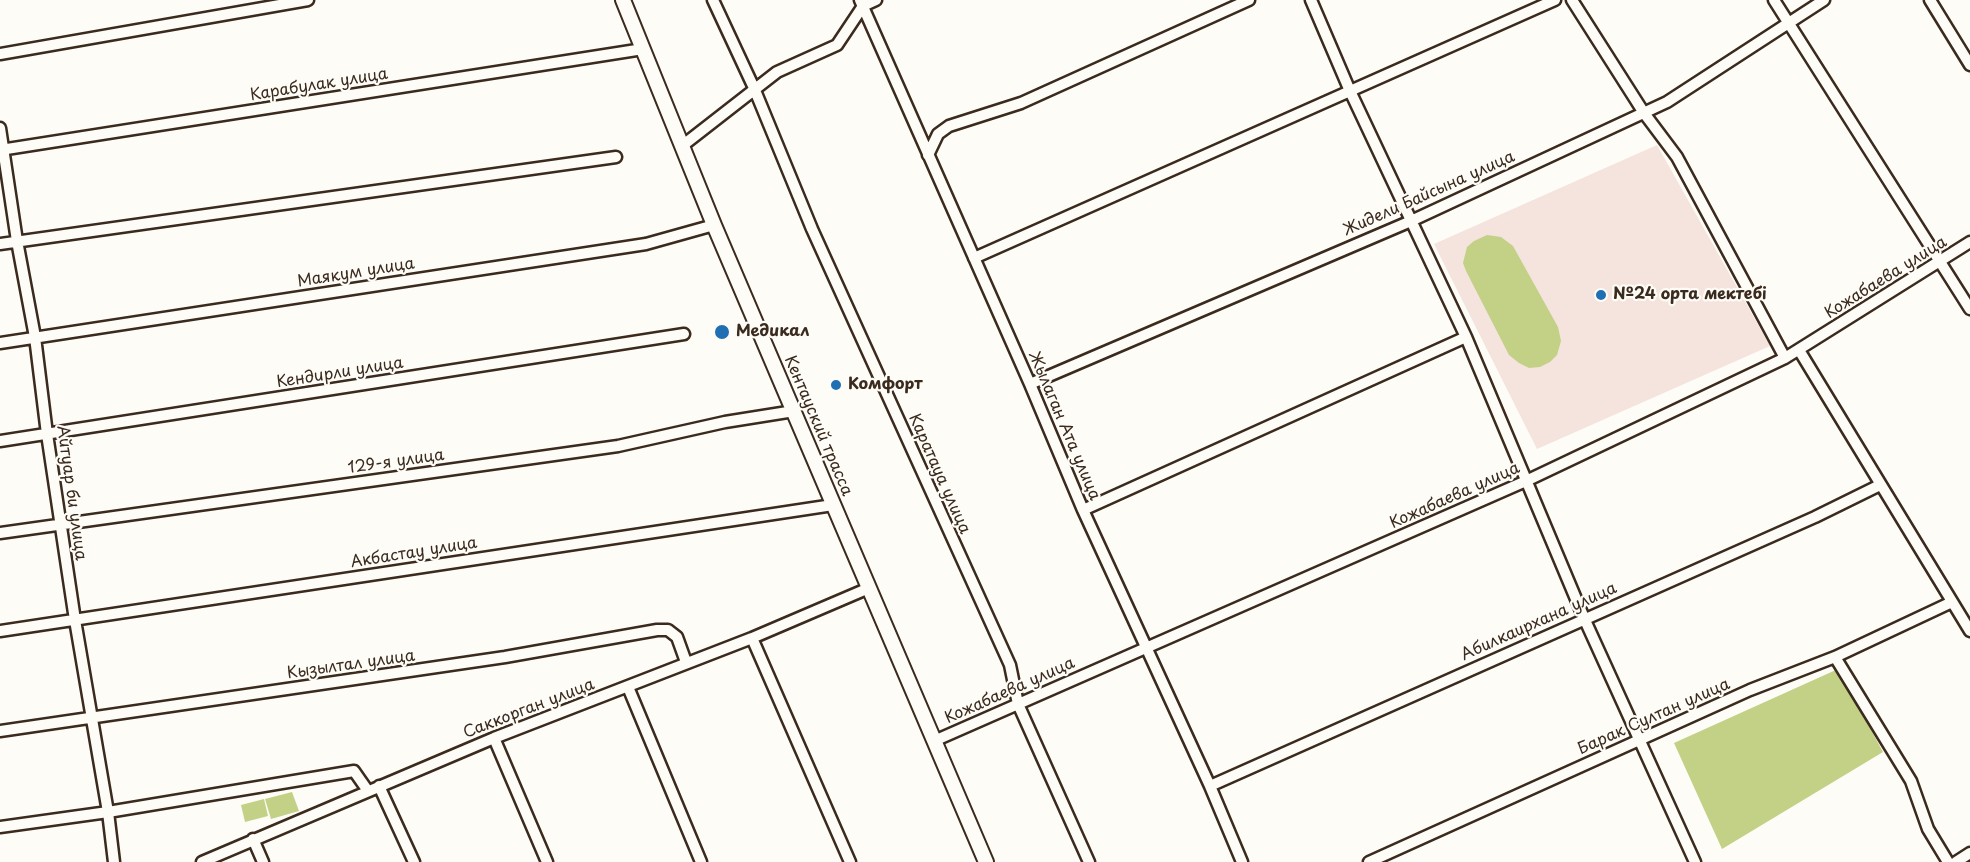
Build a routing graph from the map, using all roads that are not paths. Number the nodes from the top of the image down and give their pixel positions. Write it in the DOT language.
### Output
graph roads {
  1 [pos="308,0"];
  2 [pos="623,0"];
  3 [pos="713,0"];
  4 [pos="876,0"];
  5 [pos="1249,0"];
  6 [pos="1311,0"];
  7 [pos="1555,0"];
  8 [pos="1572,0"];
  9 [pos="1774,0"];
  10 [pos="1824,0"];
  11 [pos="1930,0"];
  12 [pos="861,3"];
  13 [pos="1789,23"];
  14 [pos="643,49"];
  15 [pos="0,54"];
  16 [pos="1970,65"];
  17 [pos="754,88"];
  18 [pos="1350,91"];
  19 [pos="1644,113"];
  20 [pos="0,128"];
  21 [pos="682,146"];
  22 [pos="2,150"];
  23 [pos="928,155"];
  24 [pos="616,157"];
  25 [pos="1411,220"];
  26 [pos="714,225"];
  27 [pos="17,241"];
  28 [pos="1970,242"];
  29 [pos="0,244"];
  30 [pos="974,258"];
  31 [pos="1941,262"];
  32 [pos="1970,309"];
  33 [pos="684,334"];
  34 [pos="35,337"];
  35 [pos="1466,337"];
  36 [pos="0,343"];
  37 [pos="1799,350"];
  38 [pos="1785,358"];
  39 [pos="1030,384"];
  40 [pos="794,411"];
  41 [pos="47,434"];
  42 [pos="0,441"];
  43 [pos="1526,481"];
  44 [pos="1880,485"];
  45 [pos="833,505"];
  46 [pos="1083,510"];
  47 [pos="60,525"];
  48 [pos="0,533"];
  49 [pos="869,588"];
  50 [pos="1952,602"];
  51 [pos="1584,618"];
  52 [pos="75,620"];
  53 [pos="0,631"];
  54 [pos="1970,631"];
  55 [pos="752,638"];
  56 [pos="1145,647"];
  57 [pos="1835,657"];
  58 [pos="686,662"];
  59 [pos="628,687"];
  60 [pos="1018,704"];
  61 [pos="92,719"];
  62 [pos="0,731"];
  63 [pos="494,738"];
  64 [pos="934,741"];
  65 [pos="1640,741"];
  66 [pos="379,786"];
  67 [pos="1210,786"];
  68 [pos="368,791"];
  69 [pos="108,812"];
  70 [pos="0,827"];
  71 [pos="253,839"];
  72 [pos="1970,853"];
  73 [pos="1691,861"];
  74 [pos="114,862"];
  75 [pos="202,862"];
  76 [pos="263,862"];
  77 [pos="414,862"];
  78 [pos="547,862"];
  79 [pos="701,862"];
  80 [pos="850,862"];
  81 [pos="986,862"];
  82 [pos="1089,862"];
  83 [pos="1242,862"];
  84 [pos="1369,862"];
  85 [pos="1948,862"];
  86 [pos="1956,862"];
  1 -- 15 [label="street"];
  2 -- 14 [label="main road, Кентауский трасса"];
  3 -- 17 [label="street, Каратауа улица"];
  4 -- 12 [label="street"];
  5 -- 23 [label="street"];
  6 -- 18 [label="street"];
  7 -- 18 [label="street"];
  8 -- 19 [label="street"];
  9 -- 13 [label="street"];
  10 -- 13 [label="street, Жидели Байсына улица"];
  11 -- 16 [label="street"];
  12 -- 17 [label="street"];
  12 -- 23 [label="street, Жылаган Ата улица"];
  13 -- 19 [label="street, Жидели Байсына улица"];
  13 -- 31 [label="street"];
  14 -- 21 [label="main road, Кентауский трасса"];
  14 -- 22 [label="street, Карабулак улица"];
  17 -- 21 [label="street"];
  17 -- 60 [label="street, Каратауа улица"];
  18 -- 25 [label="street"];
  18 -- 30 [label="street"];
  19 -- 25 [label="street, Жидели Байсына улица"];
  19 -- 38 [label="street"];
  20 -- 22 [label="street, Айтуар би улица"];
  21 -- 26 [label="main road, Кентауский трасса"];
  22 -- 27 [label="street, Айтуар би улица"];
  23 -- 30 [label="street, Жылаган Ата улица"];
  24 -- 27 [label="street"];
  25 -- 35 [label="street"];
  25 -- 39 [label="street, Жидели Байсына улица"];
  26 -- 34 [label="street, Маякум улица"];
  26 -- 40 [label="main road, Кентауский трасса"];
  27 -- 29 [label="street"];
  27 -- 34 [label="street, Айтуар би улица"];
  28 -- 31 [label="street, Кожабаева улица"];
  30 -- 39 [label="street, Жылаган Ата улица"];
  31 -- 32 [label="street"];
  31 -- 37 [label="street, Кожабаева улица"];
  33 -- 41 [label="street, Кендирли улица"];
  34 -- 36 [label="street, Маякум улица"];
  34 -- 41 [label="street, Айтуар би улица"];
  35 -- 43 [label="street"];
  35 -- 46 [label="street"];
  37 -- 38 [label="street, Кожабаева улица"];
  37 -- 44 [label="street"];
  38 -- 43 [label="street, Кожабаева улица"];
  39 -- 46 [label="street, Жылаган Ата улица"];
  40 -- 45 [label="main road, Кентауский трасса"];
  40 -- 47 [label="street, 129-я улица"];
  41 -- 42 [label="street, Кендирли улица"];
  41 -- 47 [label="street, Айтуар би улица"];
  43 -- 51 [label="street"];
  43 -- 56 [label="street, Кожабаева улица"];
  44 -- 50 [label="street"];
  44 -- 51 [label="street, Абилкаирхана улица"];
  45 -- 49 [label="main road, Кентауский трасса"];
  45 -- 52 [label="street, Акбастау улица"];
  46 -- 56 [label="street, Жылаган Ата улица"];
  47 -- 48 [label="street, 129-я улица"];
  47 -- 52 [label="street, Айтуар би улица"];
  49 -- 55 [label="street, Саккорган улица"];
  49 -- 64 [label="main road, Кентауский трасса"];
  50 -- 54 [label="street"];
  50 -- 57 [label="street, Барак Султан улица"];
  51 -- 65 [label="street"];
  51 -- 67 [label="street, Абилкаирхана улица"];
  52 -- 53 [label="street, Акбастау улица"];
  52 -- 61 [label="street, Айтуар би улица"];
  55 -- 58 [label="street, Саккорган улица"];
  55 -- 80 [label="street"];
  56 -- 60 [label="street, Кожабаева улица"];
  56 -- 67 [label="street, Жылаган Ата улица"];
  57 -- 65 [label="street, Барак Султан улица"];
  57 -- 85 [label="street"];
  58 -- 59 [label="street, Саккорган улица"];
  58 -- 61 [label="street, Кызылтал улица"];
  59 -- 63 [label="street, Саккорган улица"];
  59 -- 79 [label="street"];
  60 -- 64 [label="street, Кожабаева улица"];
  60 -- 82 [label="street, Каратауа улица"];
  61 -- 62 [label="street, Кызылтал улица"];
  61 -- 69 [label="street, Айтуар би улица"];
  63 -- 66 [label="street, Саккорган улица"];
  63 -- 78 [label="street"];
  64 -- 81 [label="main road, Кентауский трасса"];
  65 -- 73 [label="street"];
  65 -- 84 [label="street, Барак Султан улица"];
  66 -- 68 [label="street, Саккорган улица"];
  66 -- 77 [label="street"];
  67 -- 83 [label="street, Жылаган Ата улица"];
  68 -- 69 [label="street"];
  68 -- 71 [label="street, Саккорган улица"];
  69 -- 70 [label="street"];
  69 -- 74 [label="street, Айтуар би улица"];
  71 -- 75 [label="street, Саккорган улица"];
  71 -- 76 [label="street"];
  72 -- 86 [label="street"];
}
